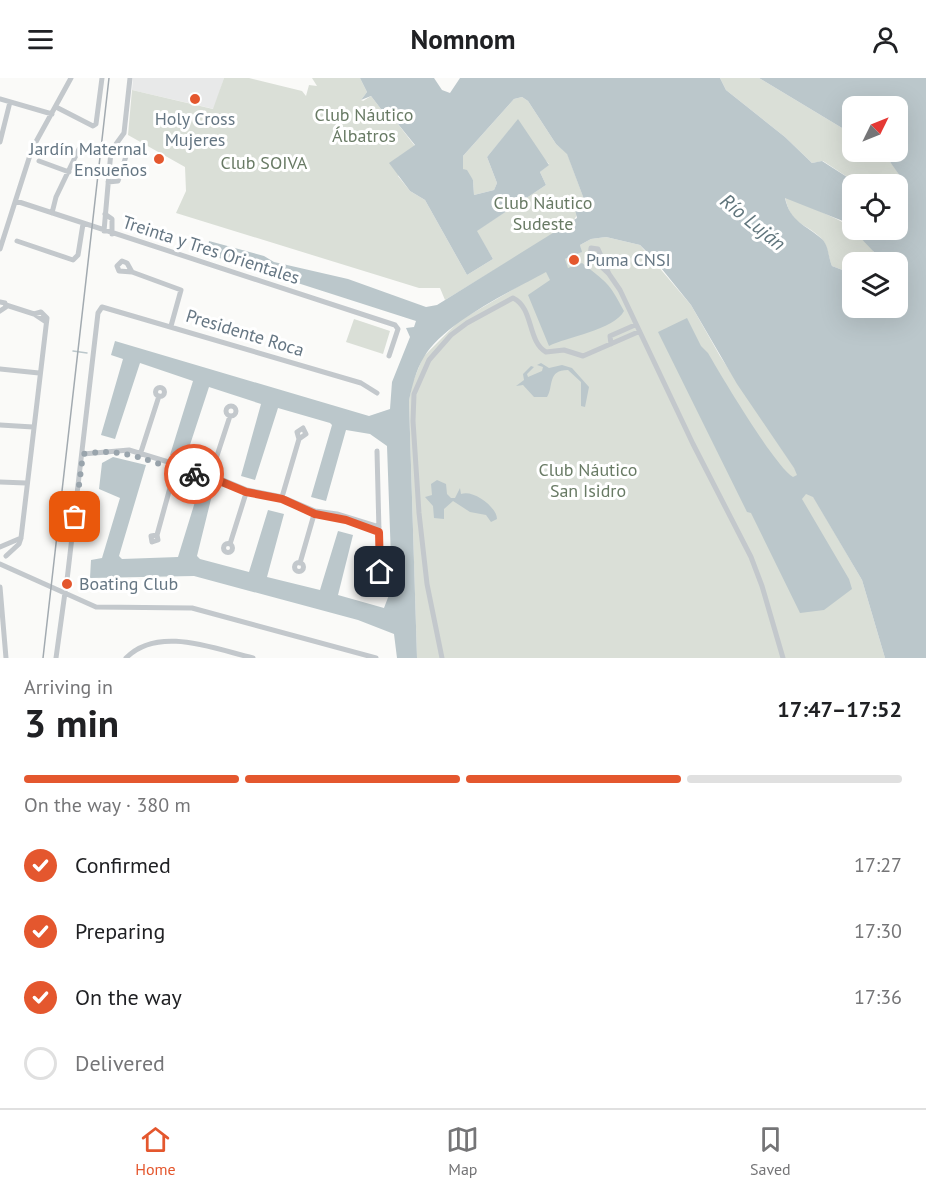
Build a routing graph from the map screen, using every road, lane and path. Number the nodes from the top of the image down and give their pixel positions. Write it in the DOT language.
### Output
graph roads {
  1 [pos="71,78"];
  2 [pos="102,78"];
  3 [pos="130,78"];
  4 [pos="0,99"];
  5 [pos="10,102"];
  6 [pos="56,107"];
  7 [pos="52,114"];
  8 [pos="0,142"];
  9 [pos="129,147"];
  10 [pos="79,149"];
  11 [pos="39,161"];
  12 [pos="69,172"];
  13 [pos="108,182"];
  14 [pos="16,201"];
  15 [pos="54,205"];
  16 [pos="52,213"];
  17 [pos="105,214"];
  18 [pos="58,215"];
  19 [pos="82,224"];
  20 [pos="104,231"];
  21 [pos="112,234"];
  22 [pos="17,241"];
  23 [pos="0,249"];
  24 [pos="132,272"];
  25 [pos="609,274"];
  26 [pos="3,304"];
  27 [pos="0,311"];
  28 [pos="635,325"];
  29 [pos="171,326"];
  30 [pos="638,332"];
  31 [pos="611,344"];
  32 [pos="389,356"];
  33 [pos="0,369"];
  34 [pos="39,373"];
  35 [pos="377,393"];
  36 [pos="159,396"];
  37 [pos="230,416"];
  38 [pos="0,425"];
  39 [pos="33,427"];
  40 [pos="300,437"];
  41 [pos="377,451"];
  42 [pos="83,454"];
  43 [pos="140,455"];
  44 [pos="176,468"];
  45 [pos="211,476"];
  46 [pos="0,482"];
  47 [pos="26,483"];
  48 [pos="246,491"];
  49 [pos="282,498"];
  50 [pos="315,513"];
  51 [pos="379,529"];
  52 [pos="157,535"];
  53 [pos="21,538"];
  54 [pos="230,544"];
  55 [pos="0,548"];
  56 [pos="3,561"];
  57 [pos="300,562"];
  58 [pos="380,572"];
  59 [pos="0,587"];
  60 [pos="66,592"];
  61 [pos="6,658"];
  62 [pos="56,658"];
  63 [pos="126,658"];
  64 [pos="253,658"];
  65 [pos="376,658"];
  66 [pos="442,658"];
  67 [pos="783,658"];
  1 -- 6 [label="street"];
  2 -- 6 [label="street"];
  3 -- 13 [label="street"];
  4 -- 5 [label="street"];
  5 -- 7 [label="street"];
  5 -- 8 [label="street"];
  6 -- 7 [label="street"];
  7 -- 14 [label="street"];
  9 -- 13 [label="street"];
  10 -- 12 [label="street"];
  11 -- 12 [label="street"];
  12 -- 15 [label="street"];
  13 -- 17 [label="street"];
  14 -- 16 [label="street, Treinta y Tres Orientales"];
  14 -- 23 [label="street"];
  15 -- 16 [label="street"];
  15 -- 18 [label="street"];
  16 -- 18 [label="street, Treinta y Tres Orientales"];
  17 -- 20 [label="street"];
  17 -- 21 [label="street"];
  18 -- 19 [label="street, Treinta y Tres Orientales"];
  19 -- 20 [label="street, Treinta y Tres Orientales"];
  19 -- 22 [label="street"];
  20 -- 21 [label="street, Treinta y Tres Orientales"];
  21 -- 32 [label="street, Treinta y Tres Orientales"];
  24 -- 29 [label="street"];
  25 -- 25 [label="street"];
  25 -- 28 [label="street"];
  26 -- 27 [label="street"];
  26 -- 34 [label="street"];
  28 -- 30 [label="street"];
  28 -- 31 [label="street"];
  29 -- 35 [label="street, Presidente Roca"];
  29 -- 42 [label="street, Presidente Roca"];
  30 -- 31 [label="street"];
  30 -- 67 [label="street"];
  31 -- 66 [label="street"];
  33 -- 34 [label="street"];
  34 -- 39 [label="street"];
  36 -- 43 [label="street"];
  37 -- 45 [label="street"];
  38 -- 39 [label="street"];
  39 -- 47 [label="street"];
  40 -- 49 [label="street"];
  41 -- 51 [label="street"];
  42 -- 43 [label="street"];
  42 -- 60 [label="street"];
  43 -- 44 [label="street"];
  44 -- 45 [label="street"];
  44 -- 52 [label="street"];
  45 -- 48 [label="street"];
  46 -- 47 [label="street"];
  47 -- 53 [label="street"];
  48 -- 49 [label="street"];
  48 -- 54 [label="street"];
  49 -- 50 [label="street"];
  50 -- 51 [label="street"];
  50 -- 57 [label="street"];
  51 -- 58 [label="street"];
  53 -- 55 [label="street"];
  53 -- 56 [label="street"];
  55 -- 56 [label="street"];
  56 -- 60 [label="street"];
  59 -- 61 [label="street"];
  60 -- 62 [label="street"];
  60 -- 65 [label="street"];
  63 -- 64 [label="street"];
}
